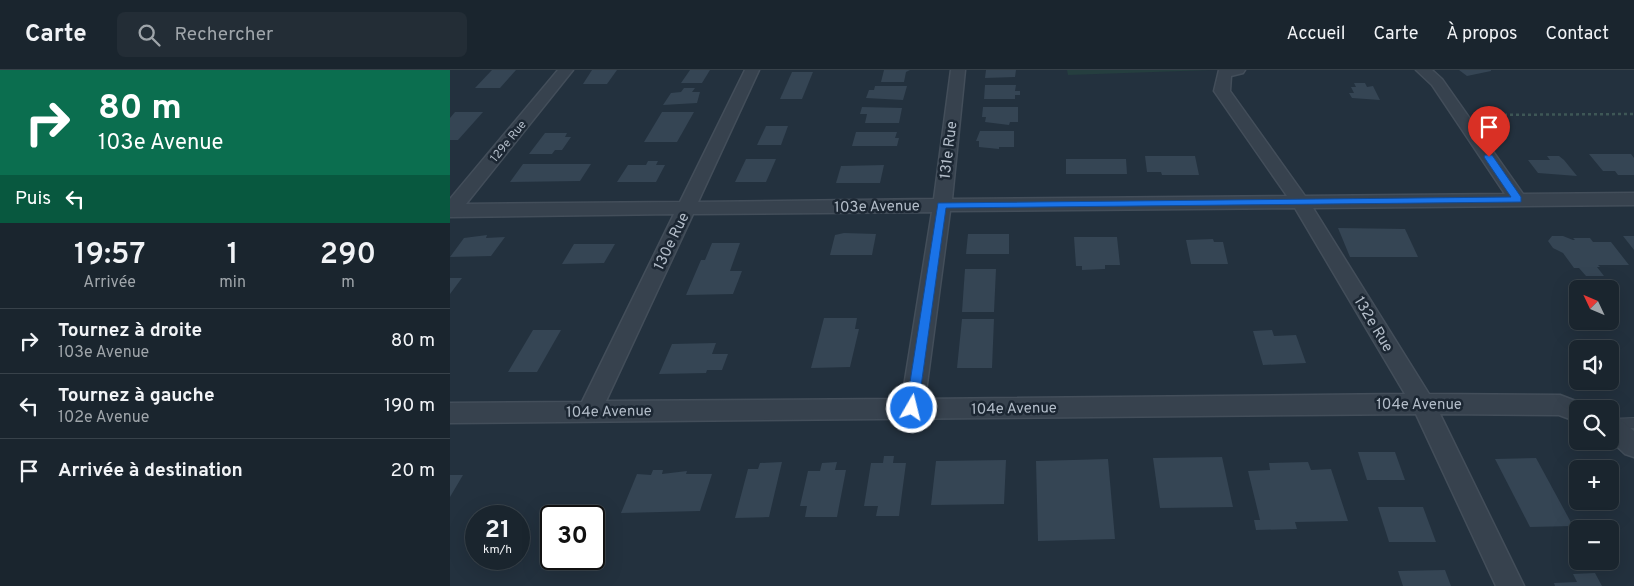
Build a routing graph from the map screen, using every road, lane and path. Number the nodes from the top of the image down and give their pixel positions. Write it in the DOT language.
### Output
graph roads {
  1 [pos="566,70"];
  2 [pos="752,70"];
  3 [pos="958,70"];
  4 [pos="1423,70"];
  5 [pos="1231,72"];
  6 [pos="1634,114"];
  7 [pos="1460,115"];
  8 [pos="1634,199"];
  9 [pos="1518,200"];
  10 [pos="1300,202"];
  11 [pos="942,205"];
  12 [pos="687,208"];
  13 [pos="450,210"];
  14 [pos="1423,404"];
  15 [pos="912,408"];
  16 [pos="1569,408"];
  17 [pos="589,412"];
  18 [pos="450,413"];
  19 [pos="1634,423"];
  20 [pos="1619,424"];
  21 [pos="1619,433"];
  22 [pos="1634,446"];
  23 [pos="1510,586"];
  1 -- 13 [label="street, 129e Rue"];
  2 -- 12 [label="street, 130e Rue"];
  3 -- 11 [label="street, 131e Rue"];
  4 -- 7 [label="street"];
  5 -- 10 [label="street, 132e Rue"];
  6 -- 7 [label="path"];
  7 -- 9 [label="street"];
  8 -- 9 [label="street, 103e Avenue"];
  9 -- 10 [label="street, 103e Avenue"];
  10 -- 11 [label="street, 103e Avenue"];
  10 -- 14 [label="street, 132e Rue"];
  11 -- 12 [label="street, 103e Avenue"];
  11 -- 15 [label="street, 131e Rue"];
  12 -- 13 [label="street, 103e Avenue"];
  12 -- 17 [label="street, 130e Rue"];
  14 -- 15 [label="street, 104e Avenue"];
  14 -- 16 [label="street, 104e Avenue"];
  14 -- 23 [label="street, 132e Rue"];
  15 -- 17 [label="street, 104e Avenue"];
  17 -- 18 [label="street, 104e Avenue"];
  19 -- 20 [label="lane"];
  21 -- 22 [label="street"];
}
